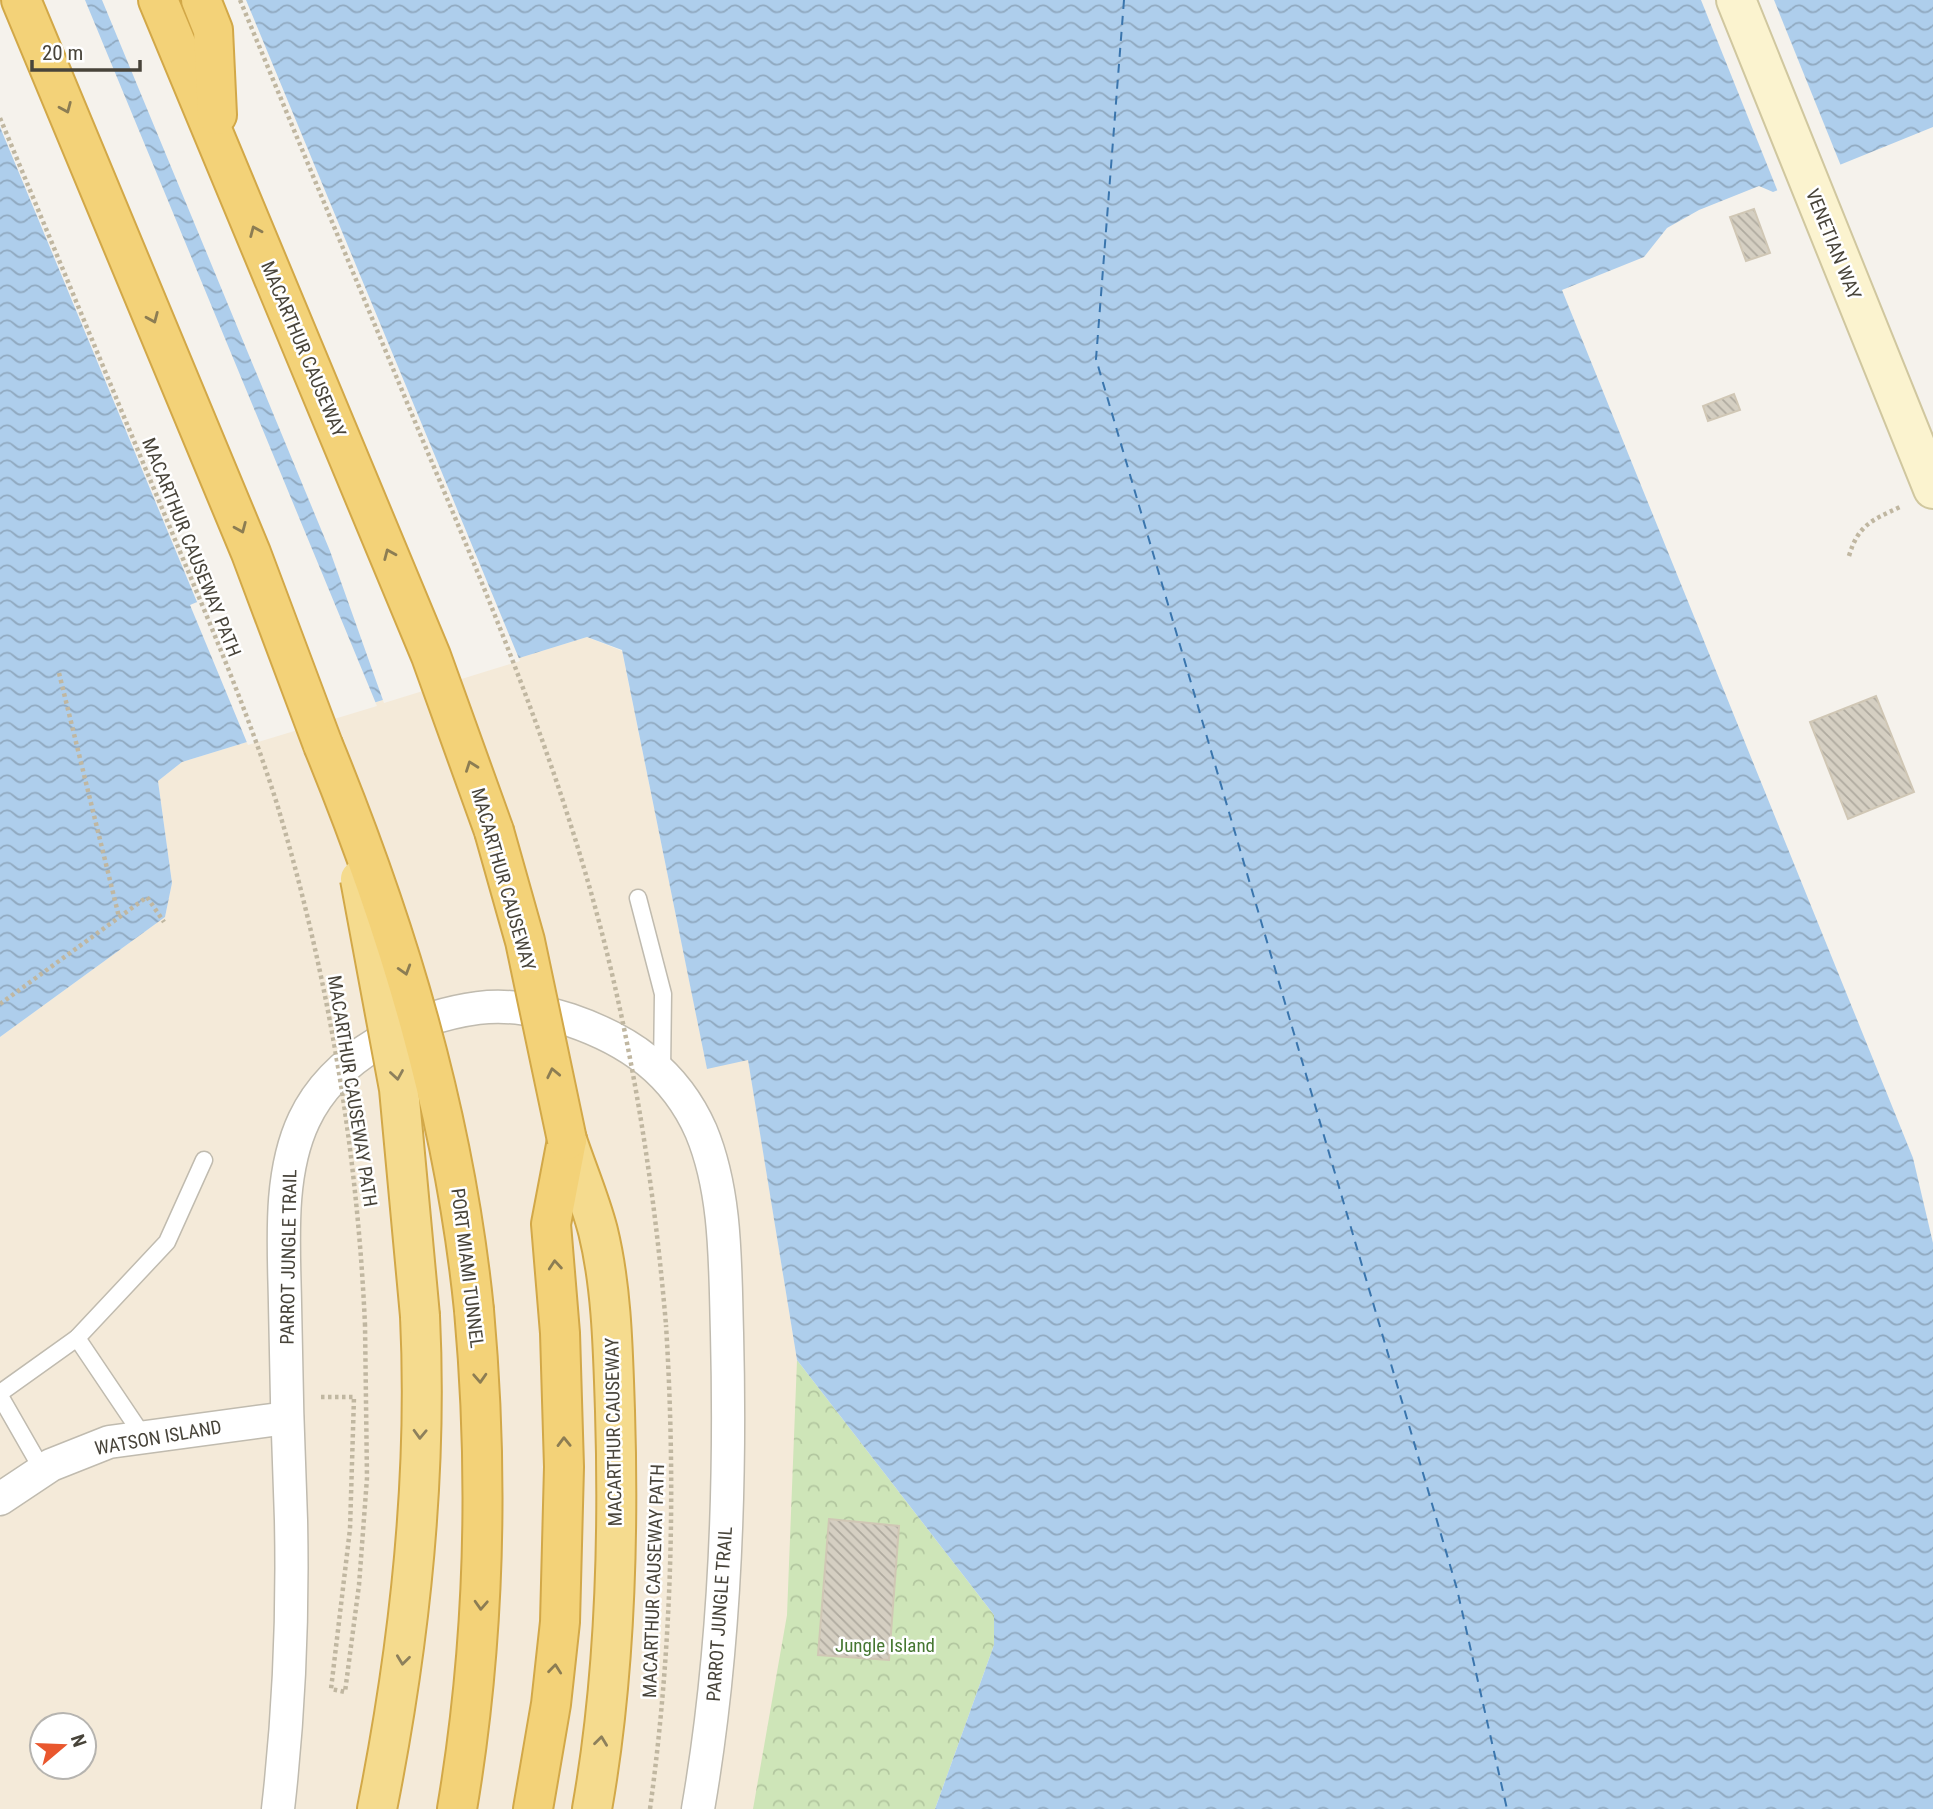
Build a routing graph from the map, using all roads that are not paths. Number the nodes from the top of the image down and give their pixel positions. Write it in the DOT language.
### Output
graph roads {
  1 [pos="21,0"];
  2 [pos="158,0"];
  3 [pos="201,0"];
  4 [pos="1736,0"];
  5 [pos="218,141"];
  6 [pos="1921,496"];
  7 [pos="323,745"];
  8 [pos="638,898"];
  9 [pos="662,1071"];
  10 [pos="568,1140"];
  11 [pos="204,1160"];
  12 [pos="77,1338"];
  13 [pos="0,1394"];
  14 [pos="287,1418"];
  15 [pos="143,1436"];
  16 [pos="43,1471"];
  17 [pos="0,1499"];
  18 [pos="278,1809"];
  19 [pos="377,1809"];
  20 [pos="457,1809"];
  21 [pos="533,1809"];
  22 [pos="592,1809"];
  23 [pos="698,1809"];
  1 -- 7 [label="highway, one-way"];
  2 -- 5 [label="highway, MACARTHUR CAUSEWAY"];
  3 -- 5 [label="highway"];
  4 -- 6 [label="main road, VENETIAN WAY"];
  10 -- 5 [label="highway, MACARTHUR CAUSEWAY, one-way, bridge"];
  7 -- 19 [label="highway, one-way, bridge"];
  7 -- 20 [label="highway, PORT MIAMI TUNNEL, one-way, bridge"];
  8 -- 9 [label="lane"];
  9 -- 14 [label="street, PARROT JUNGLE TRAIL"];
  9 -- 23 [label="street, PARROT JUNGLE TRAIL"];
  21 -- 10 [label="highway, one-way"];
  22 -- 10 [label="highway, MACARTHUR CAUSEWAY, one-way"];
  11 -- 12 [label="lane"];
  12 -- 13 [label="lane"];
  12 -- 15 [label="lane"];
  13 -- 16 [label="lane"];
  14 -- 15 [label="street, WATSON ISLAND"];
  14 -- 18 [label="street, PARROT JUNGLE TRAIL"];
  15 -- 16 [label="street, WATSON ISLAND"];
  16 -- 17 [label="street, WATSON ISLAND"];
}
